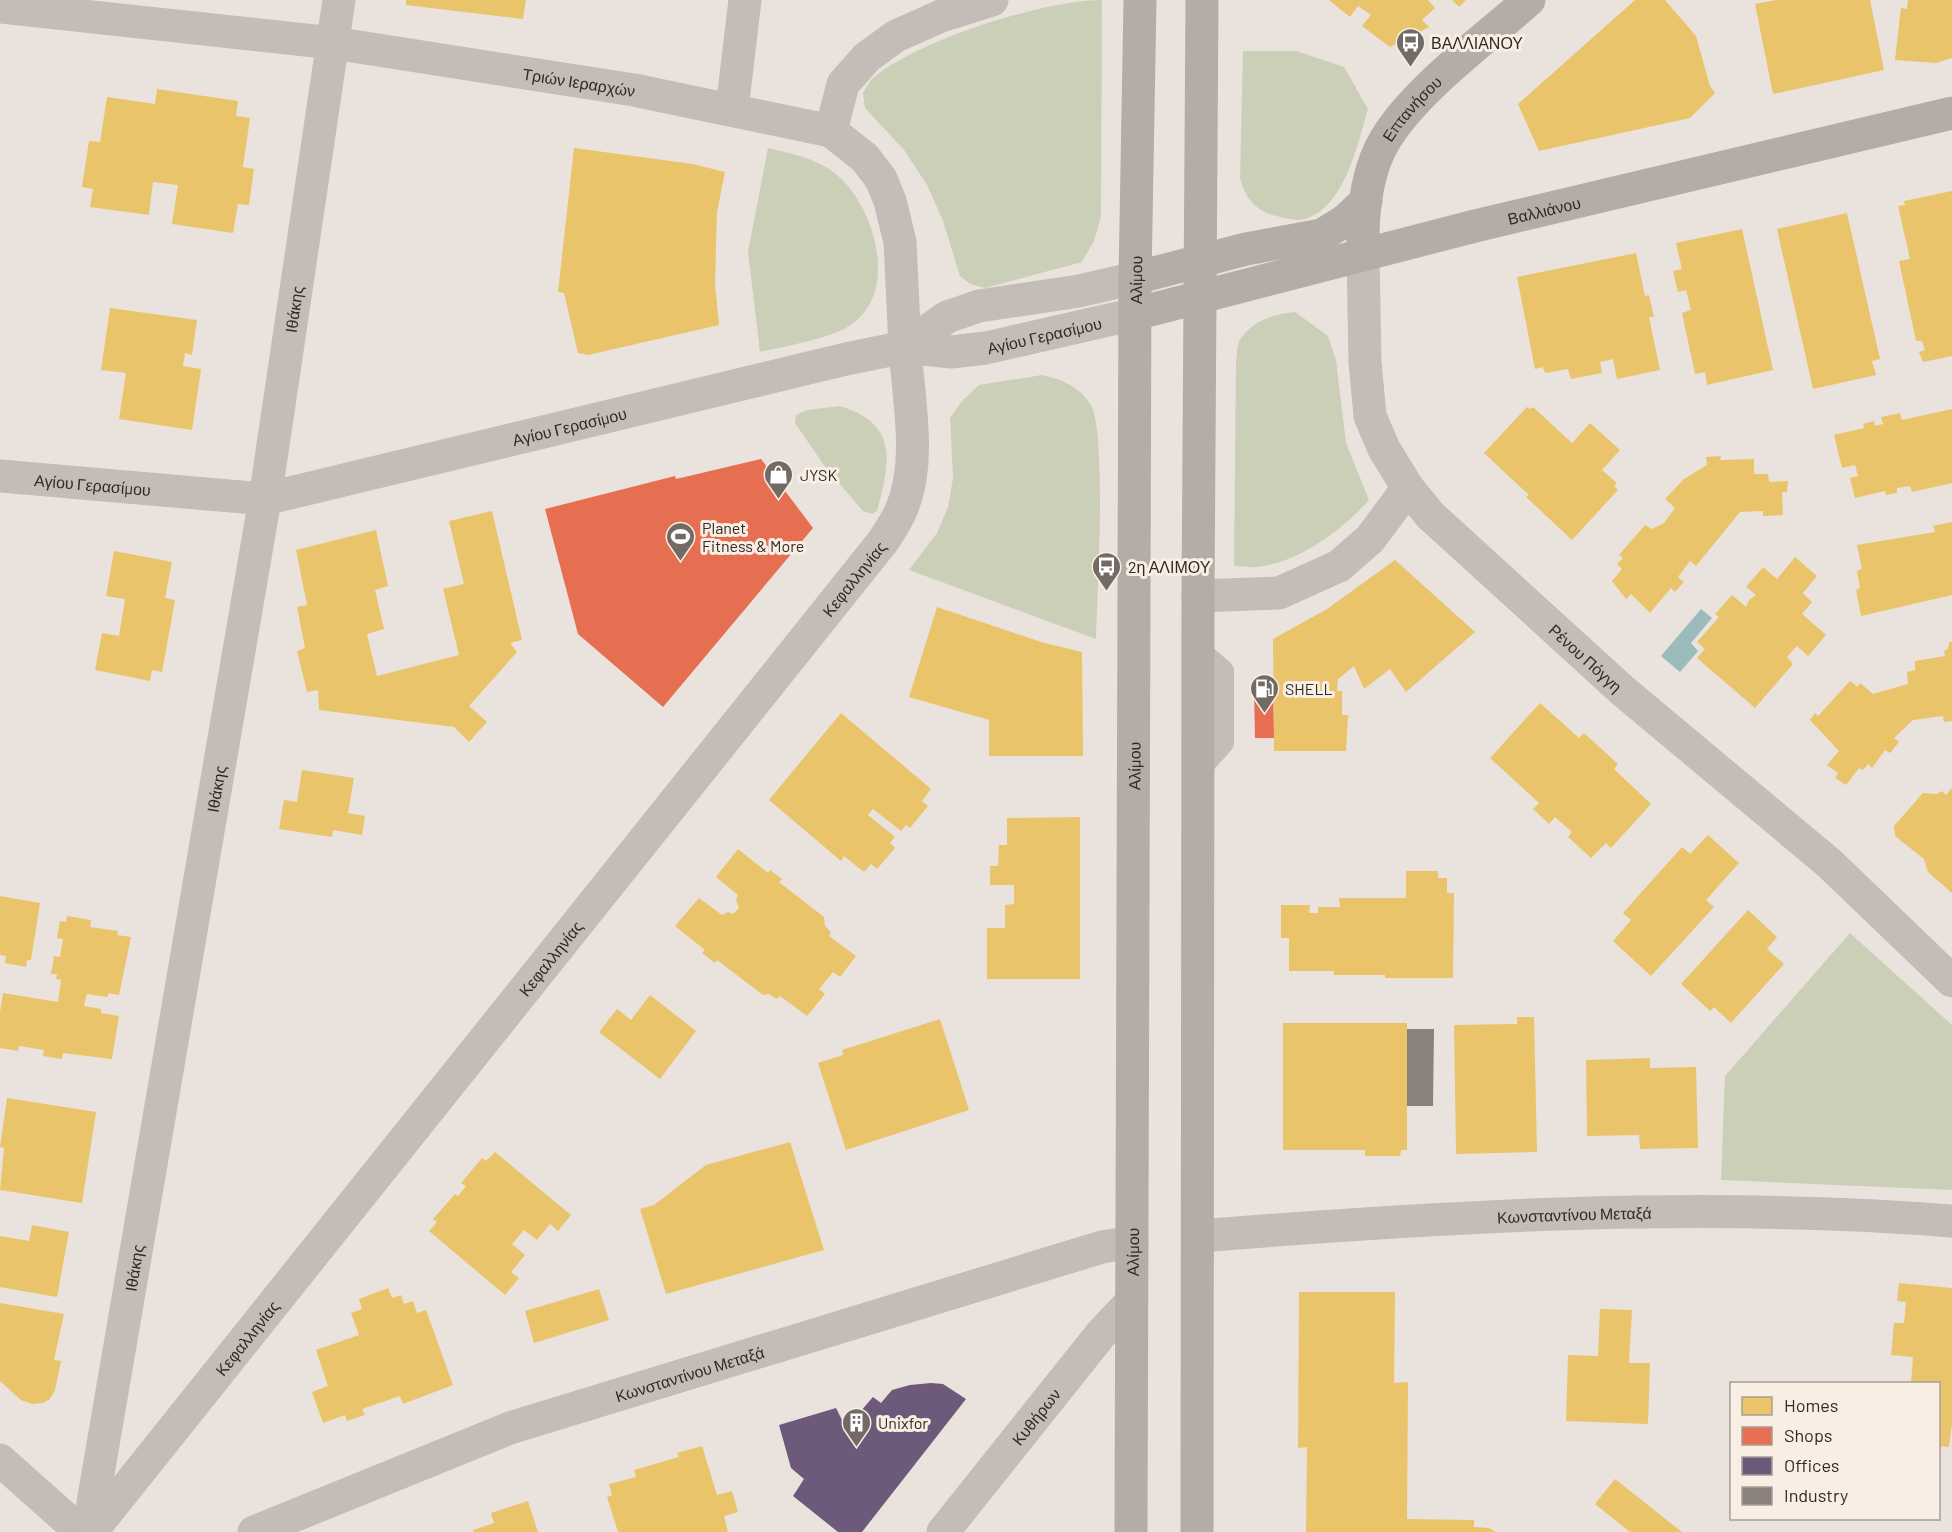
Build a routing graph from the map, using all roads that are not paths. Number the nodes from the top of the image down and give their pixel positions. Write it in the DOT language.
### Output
graph roads {
  1 [pos="339,0"];
  2 [pos="745,0"];
  3 [pos="992,0"];
  4 [pos="1140,0"];
  5 [pos="1202,0"];
  6 [pos="1528,0"];
  7 [pos="0,7"];
  8 [pos="333,43"];
  9 [pos="732,109"];
  10 [pos="1952,113"];
  11 [pos="831,131"];
  12 [pos="1366,201"];
  13 [pos="1363,255"];
  14 [pos="1201,261"];
  15 [pos="1135,278"];
  16 [pos="1201,297"];
  17 [pos="1135,314"];
  18 [pos="905,347"];
  19 [pos="0,476"];
  20 [pos="1408,488"];
  21 [pos="265,499"];
  22 [pos="1198,596"];
  23 [pos="1952,981"];
  24 [pos="1952,1221"];
  25 [pos="1199,1236"];
  26 [pos="1132,1242"];
  27 [pos="1131,1302"];
  28 [pos="0,1460"];
  29 [pos="81,1532"];
  30 [pos="90,1532"];
  31 [pos="254,1532"];
  32 [pos="943,1532"];
  33 [pos="1131,1532"];
  34 [pos="1197,1532"];
  1 -- 8 [label="street, Ιθάκης"];
  2 -- 9 [label="street"];
  3 -- 11 [label="street"];
  4 -- 15 [label="main road, Αλίμου"];
  5 -- 14 [label="main road"];
  6 -- 12 [label="main road, Επτανήσου"];
  7 -- 8 [label="street, Τριών Ιεραρχών"];
  8 -- 9 [label="street, Τριών Ιεραρχών"];
  8 -- 21 [label="street, Ιθάκης"];
  9 -- 11 [label="street, Τριών Ιεραρχών"];
  10 -- 13 [label="main road, Βαλλιάνου"];
  11 -- 18 [label="street, Τριών Ιεραρχών"];
  12 -- 13 [label="main road, Επτανήσου"];
  12 -- 14 [label="main road"];
  13 -- 16 [label="main road, Βαλλιάνου"];
  13 -- 20 [label="street, Ρένου Πόγγη"];
  14 -- 15 [label="main road"];
  14 -- 16 [label="main road"];
  15 -- 17 [label="main road, Αλίμου"];
  15 -- 18 [label="street"];
  16 -- 17 [label="main road, Βαλλιάνου"];
  16 -- 22 [label="main road"];
  17 -- 18 [label="street, Αγίου Γερασίμου"];
  17 -- 26 [label="main road, Αλίμου"];
  18 -- 21 [label="street, Αγίου Γερασίμου"];
  18 -- 30 [label="street, Κεφαλληνίας"];
  19 -- 21 [label="street, Αγίου Γερασίμου"];
  20 -- 22 [label="street"];
  20 -- 23 [label="street, Ρένου Πόγγη"];
  21 -- 30 [label="street, Ιθάκης"];
  22 -- 25 [label="main road"];
  24 -- 25 [label="street, Κωνσταντίνου Μεταξά"];
  25 -- 34 [label="main road"];
  26 -- 27 [label="main road, Αλίμου"];
  26 -- 31 [label="street, Κωνσταντίνου Μεταξά"];
  27 -- 32 [label="street, Κυθήρων"];
  27 -- 33 [label="main road, Αλίμου"];
  28 -- 29 [label="street"];
}
